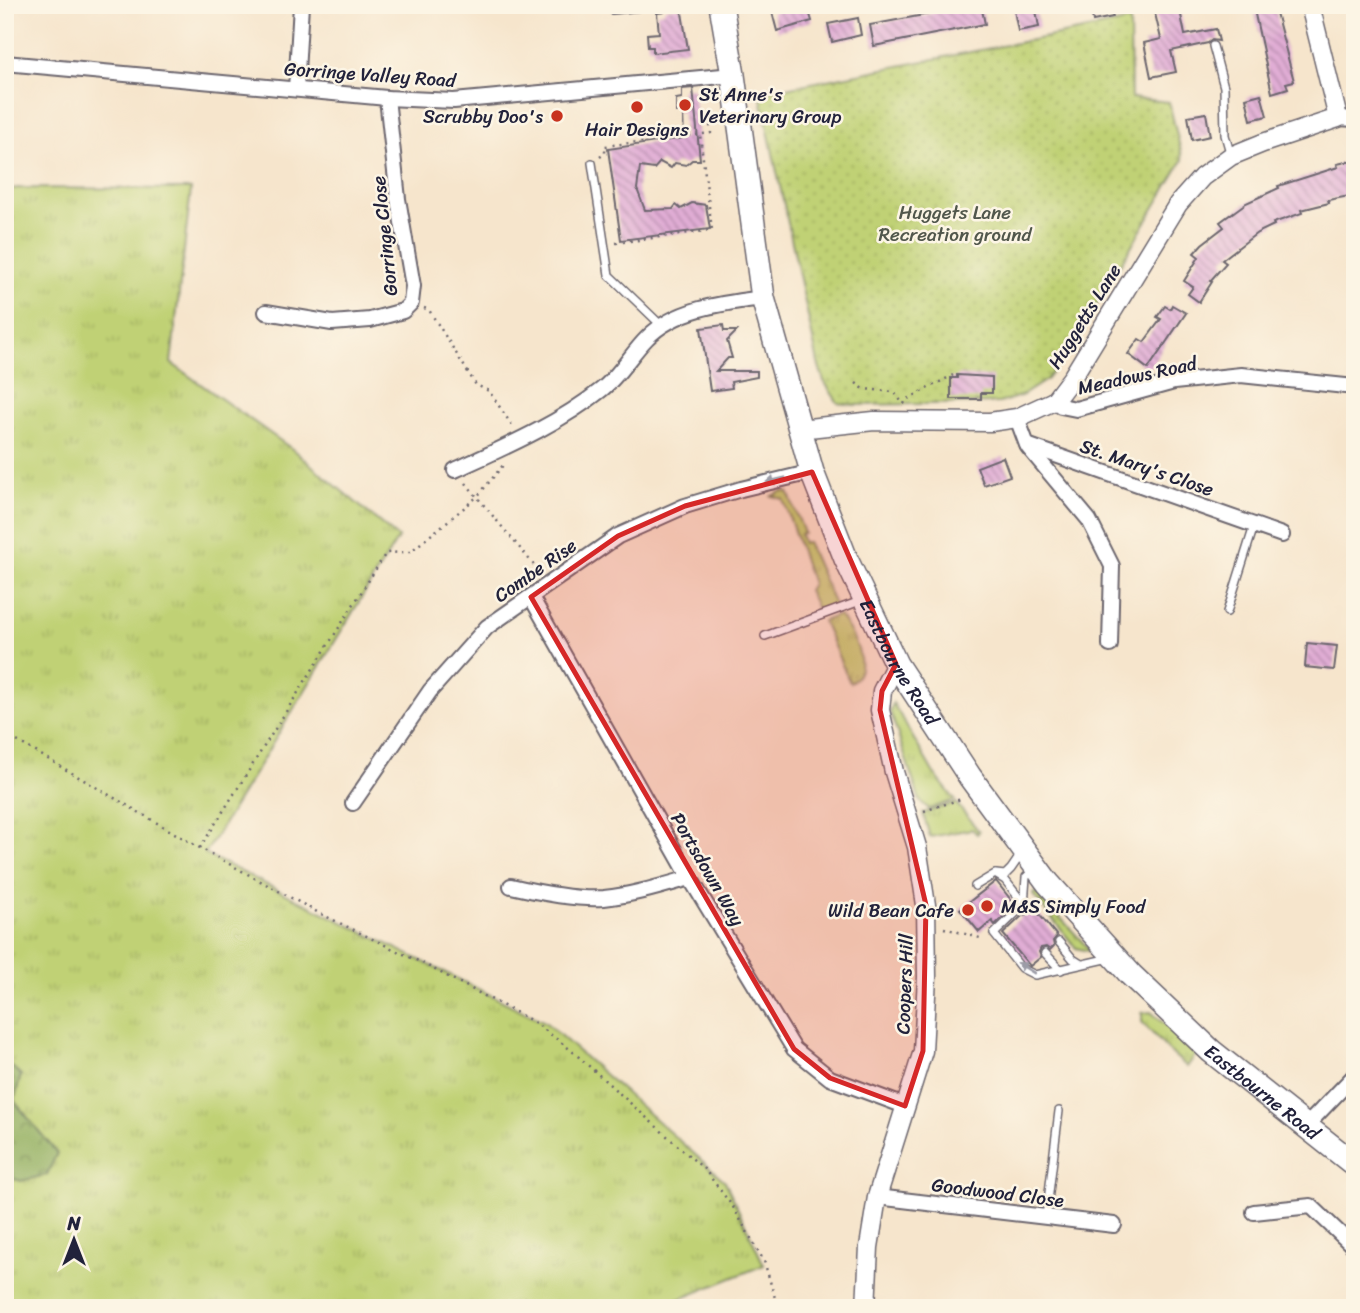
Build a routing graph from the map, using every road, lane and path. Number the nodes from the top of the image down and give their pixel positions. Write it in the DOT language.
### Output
graph roads {
  1 [pos="301,5"];
  2 [pos="611,5"];
  3 [pos="660,5"];
  4 [pos="721,5"];
  5 [pos="1310,5"];
  6 [pos="1213,46"];
  7 [pos="5,63"];
  8 [pos="733,75"];
  9 [pos="296,89"];
  10 [pos="387,98"];
  11 [pos="737,113"];
  12 [pos="1346,119"];
  13 [pos="700,135"];
  14 [pos="1231,156"];
  15 [pos="592,163"];
  16 [pos="603,245"];
  17 [pos="763,298"];
  18 [pos="411,303"];
  19 [pos="266,312"];
  20 [pos="662,326"];
  21 [pos="953,375"];
  22 [pos="856,383"];
  23 [pos="1355,387"];
  24 [pos="1054,401"];
  25 [pos="1017,418"];
  26 [pos="799,429"];
  27 [pos="521,440"];
  28 [pos="1027,445"];
  29 [pos="455,470"];
  30 [pos="812,472"];
  31 [pos="478,497"];
  32 [pos="1255,525"];
  33 [pos="1282,535"];
  34 [pos="549,583"];
  35 [pos="531,597"];
  36 [pos="864,600"];
  37 [pos="1227,612"];
  38 [pos="765,636"];
  39 [pos="1111,645"];
  40 [pos="896,664"];
  41 [pos="5,734"];
  42 [pos="981,793"];
  43 [pos="353,803"];
  44 [pos="908,817"];
  45 [pos="200,848"];
  46 [pos="1030,859"];
  47 [pos="995,874"];
  48 [pos="690,877"];
  49 [pos="511,886"];
  50 [pos="975,886"];
  51 [pos="1024,901"];
  52 [pos="1032,910"];
  53 [pos="943,928"];
  54 [pos="980,938"];
  55 [pos="1059,942"];
  56 [pos="1045,954"];
  57 [pos="1114,956"];
  58 [pos="1081,964"];
  59 [pos="1061,970"];
  60 [pos="1355,1075"];
  61 [pos="905,1106"];
  62 [pos="1059,1111"];
  63 [pos="1306,1126"];
  64 [pos="1355,1165"];
  65 [pos="877,1197"];
  66 [pos="1254,1212"];
  67 [pos="1046,1217"];
  68 [pos="1114,1225"];
  69 [pos="1355,1248"];
  70 [pos="778,1308"];
  71 [pos="866,1308"];
  1 -- 9 [label="street"];
  2 -- 3 [label="lane"];
  4 -- 8 [label="main road, Eastbourne Road"];
  5 -- 12 [label="street"];
  6 -- 14 [label="lane"];
  7 -- 9 [label="street, Gorringe Valley Road"];
  8 -- 10 [label="street, Gorringe Valley Road"];
  8 -- 11 [label="main road, Eastbourne Road"];
  9 -- 10 [label="street, Gorringe Valley Road"];
  10 -- 18 [label="street, Gorringe Close"];
  11 -- 13 [label="path"];
  11 -- 17 [label="main road, Eastbourne Road"];
  12 -- 14 [label="street, Huggetts Lane"];
  13 -- 15 [label="path"];
  13 -- 16 [label="path"];
  14 -- 24 [label="street, Huggetts Lane"];
  15 -- 16 [label="lane"];
  16 -- 20 [label="lane"];
  17 -- 20 [label="street"];
  17 -- 26 [label="main road, Eastbourne Road"];
  18 -- 19 [label="street, Gorringe Close"];
  18 -- 27 [label="path"];
  20 -- 27 [label="street"];
  21 -- 22 [label="path"];
  23 -- 24 [label="street, Meadows Road"];
  24 -- 25 [label="street, Huggetts Lane"];
  25 -- 26 [label="street, Huggetts Lane"];
  25 -- 28 [label="street"];
  26 -- 30 [label="main road, Eastbourne Road"];
  27 -- 29 [label="street"];
  27 -- 31 [label="path"];
  28 -- 32 [label="street, St. Mary's Close"];
  28 -- 39 [label="street"];
  29 -- 31 [label="path"];
  30 -- 34 [label="street, Combe Rise, one-way"];
  30 -- 36 [label="main road, Eastbourne Road"];
  31 -- 34 [label="path"];
  31 -- 45 [label="path"];
  32 -- 33 [label="street, St. Mary's Close"];
  32 -- 37 [label="lane"];
  34 -- 35 [label="street, Combe Rise"];
  35 -- 43 [label="street, Combe Rise"];
  35 -- 48 [label="street, Portsdown Way"];
  36 -- 38 [label="lane"];
  36 -- 40 [label="main road, Eastbourne Road"];
  40 -- 42 [label="main road, Eastbourne Road"];
  40 -- 44 [label="street, Coopers Hill"];
  41 -- 45 [label="path"];
  42 -- 44 [label="path"];
  42 -- 46 [label="main road, Eastbourne Road"];
  44 -- 61 [label="street, Coopers Hill"];
  45 -- 70 [label="path"];
  46 -- 47 [label="lane"];
  46 -- 51 [label="lane"];
  46 -- 57 [label="main road, Eastbourne Road"];
  47 -- 50 [label="lane"];
  47 -- 51 [label="lane"];
  48 -- 49 [label="street"];
  48 -- 61 [label="street, Portsdown Way"];
  51 -- 52 [label="lane"];
  59 -- 51 [label="lane, one-way"];
  53 -- 54 [label="path"];
  55 -- 58 [label="lane"];
  56 -- 59 [label="lane"];
  57 -- 58 [label="lane"];
  57 -- 63 [label="main road, Eastbourne Road"];
  58 -- 59 [label="lane"];
  60 -- 63 [label="street"];
  61 -- 65 [label="street, Coopers Hill"];
  62 -- 67 [label="lane"];
  63 -- 64 [label="main road, Eastbourne Road"];
  65 -- 67 [label="street, Goodwood Close"];
  65 -- 71 [label="street, Coopers Hill"];
  66 -- 69 [label="street"];
  67 -- 68 [label="street, Goodwood Close"];
}
